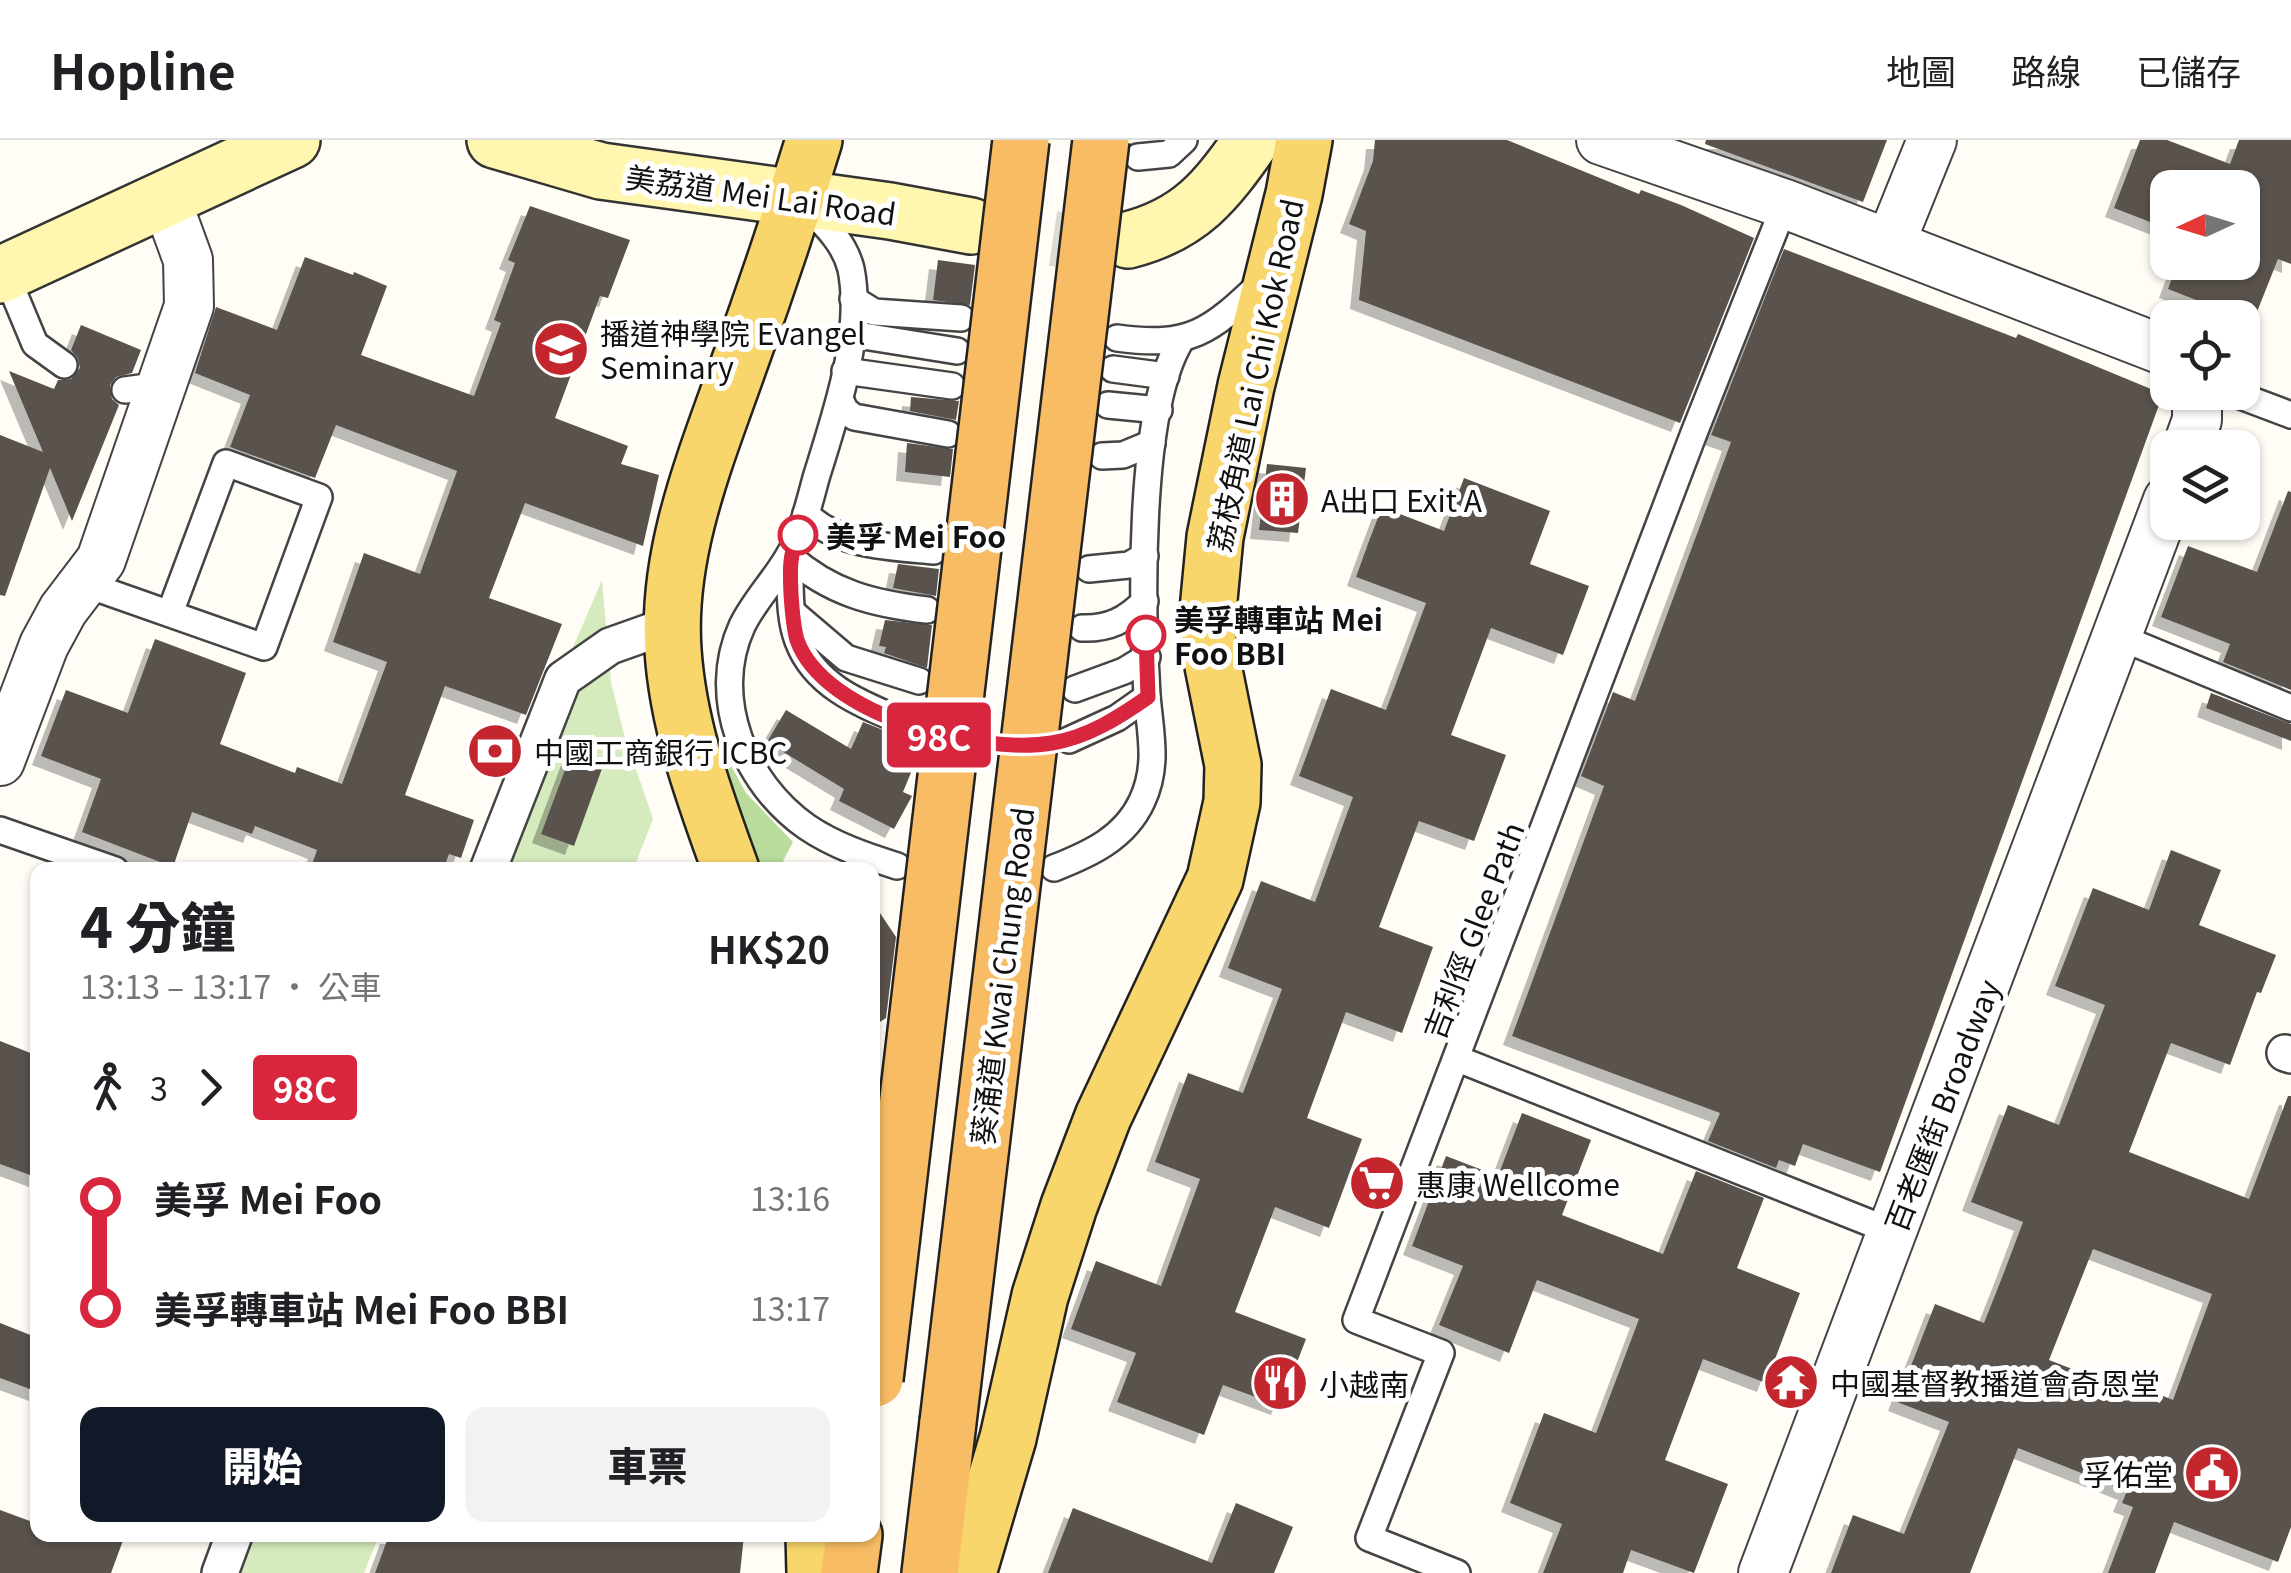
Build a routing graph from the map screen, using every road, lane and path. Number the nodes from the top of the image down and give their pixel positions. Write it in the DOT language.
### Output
graph roads {
  1 [pos="292,140"];
  2 [pos="495,140"];
  3 [pos="814,140"];
  4 [pos="1022,140"];
  5 [pos="1184,140"];
  6 [pos="1252,140"];
  7 [pos="1304,140"];
  8 [pos="1601,140"];
  9 [pos="1932,140"];
  10 [pos="1119,148"];
  11 [pos="166,197"];
  12 [pos="796,198"];
  13 [pos="1785,204"];
  14 [pos="971,226"];
  15 [pos="1128,240"];
  16 [pos="1890,244"];
  17 [pos="1273,272"];
  18 [pos="2,273"];
  19 [pos="854,300"];
  20 [pos="961,318"];
  21 [pos="851,334"];
  22 [pos="1116,338"];
  23 [pos="1181,340"];
  24 [pos="2150,345"];
  25 [pos="957,351"];
  26 [pos="68,356"];
  27 [pos="1113,369"];
  28 [pos="845,371"];
  29 [pos="1166,376"];
  30 [pos="952,386"];
  31 [pos="840,399"];
  32 [pos="2260,403"];
  33 [pos="1108,406"];
  34 [pos="1159,410"];
  35 [pos="2291,415"];
  36 [pos="948,434"];
  37 [pos="1152,443"];
  38 [pos="1102,456"];
  39 [pos="806,514"];
  40 [pos="2153,540"];
  41 [pos="934,551"];
  42 [pos="790,556"];
  43 [pos="1145,556"];
  44 [pos="1089,570"];
  45 [pos="85,584"];
  46 [pos="1145,601"];
  47 [pos="927,610"];
  48 [pos="170,612"];
  49 [pos="792,612"];
  50 [pos="672,624"];
  51 [pos="1082,628"];
  52 [pos="2116,636"];
  53 [pos="1147,657"];
  54 [pos="919,681"];
  55 [pos="1074,690"];
  56 [pos="1148,697"];
  57 [pos="2291,708"];
  58 [pos="914,726"];
  59 [pos="1068,740"];
  60 [pos="0,761"];
  61 [pos="0,830"];
  62 [pos="91,862"];
  63 [pos="491,862"];
  64 [pos="728,862"];
  65 [pos="898,866"];
  66 [pos="1054,868"];
  67 [pos="1458,1059"];
  68 [pos="1893,1232"];
  69 [pos="880,1331"];
  70 [pos="231,1542"];
  71 [pos="814,1542"];
  72 [pos="853,1542"];
  73 [pos="220,1573"];
  74 [pos="816,1573"];
  75 [pos="850,1573"];
  76 [pos="930,1573"];
  77 [pos="968,1573"];
  78 [pos="1457,1573"];
  79 [pos="1763,1573"];
  1 -- 11 [label="main road"];
  2 -- 12 [label="main road, 美荔道 Mei Lai Road"];
  3 -- 12 [label="main road"];
  4 -- 69 [label="highway, bridge"];
  5 -- 10 [label="lane"];
  6 -- 15 [label="main road"];
  7 -- 17 [label="main road, 荔枝角道 Lai Chi Kok Road"];
  8 -- 13 [label="street"];
  9 -- 16 [label="street"];
  10 -- 76 [label="highway, 葵涌道 Kwai Chung Road, bridge"];
  11 -- 18 [label="main road"];
  11 -- 45 [label="street"];
  12 -- 14 [label="main road, 美荔道 Mei Lai Road"];
  12 -- 19 [label="lane"];
  12 -- 50 [label="main road"];
  13 -- 16 [label="street"];
  13 -- 67 [label="lane, 吉利徑 Glee Path"];
  16 -- 24 [label="street"];
  17 -- 23 [label="lane"];
  17 -- 77 [label="main road, 荔枝角道 Lai Chi Kok Road"];
  18 -- 26 [label="lane"];
  19 -- 20 [label="lane"];
  19 -- 21 [label="lane"];
  21 -- 25 [label="lane"];
  21 -- 28 [label="lane"];
  22 -- 23 [label="lane"];
  23 -- 29 [label="lane"];
  27 -- 29 [label="lane"];
  28 -- 30 [label="lane"];
  28 -- 31 [label="lane"];
  29 -- 34 [label="lane"];
  31 -- 36 [label="lane"];
  31 -- 39 [label="lane"];
  32 -- 35 [label="lane"];
  33 -- 34 [label="lane"];
  34 -- 37 [label="lane"];
  37 -- 38 [label="lane"];
  37 -- 43 [label="lane"];
  39 -- 41 [label="lane"];
  39 -- 42 [label="lane"];
  40 -- 52 [label="street, 百老匯街 Broadway"];
  42 -- 47 [label="lane"];
  42 -- 49 [label="lane"];
  42 -- 65 [label="lane"];
  43 -- 44 [label="lane"];
  43 -- 46 [label="lane"];
  45 -- 48 [label="lane"];
  45 -- 60 [label="street"];
  46 -- 51 [label="lane"];
  46 -- 53 [label="lane"];
  48 -- 48 [label="lane"];
  49 -- 54 [label="lane"];
  49 -- 58 [label="lane"];
  50 -- 63 [label="street"];
  50 -- 64 [label="main road"];
  52 -- 57 [label="lane"];
  52 -- 68 [label="street, 百老匯街 Broadway"];
  53 -- 55 [label="lane"];
  53 -- 56 [label="lane"];
  56 -- 59 [label="lane"];
  56 -- 66 [label="lane"];
  61 -- 62 [label="lane"];
  67 -- 68 [label="lane"];
  67 -- 78 [label="lane, 吉利徑 Glee Path"];
  68 -- 79 [label="street, 百老匯街 Broadway"];
  70 -- 73 [label="street"];
  71 -- 74 [label="main road"];
  72 -- 75 [label="highway"];
}
